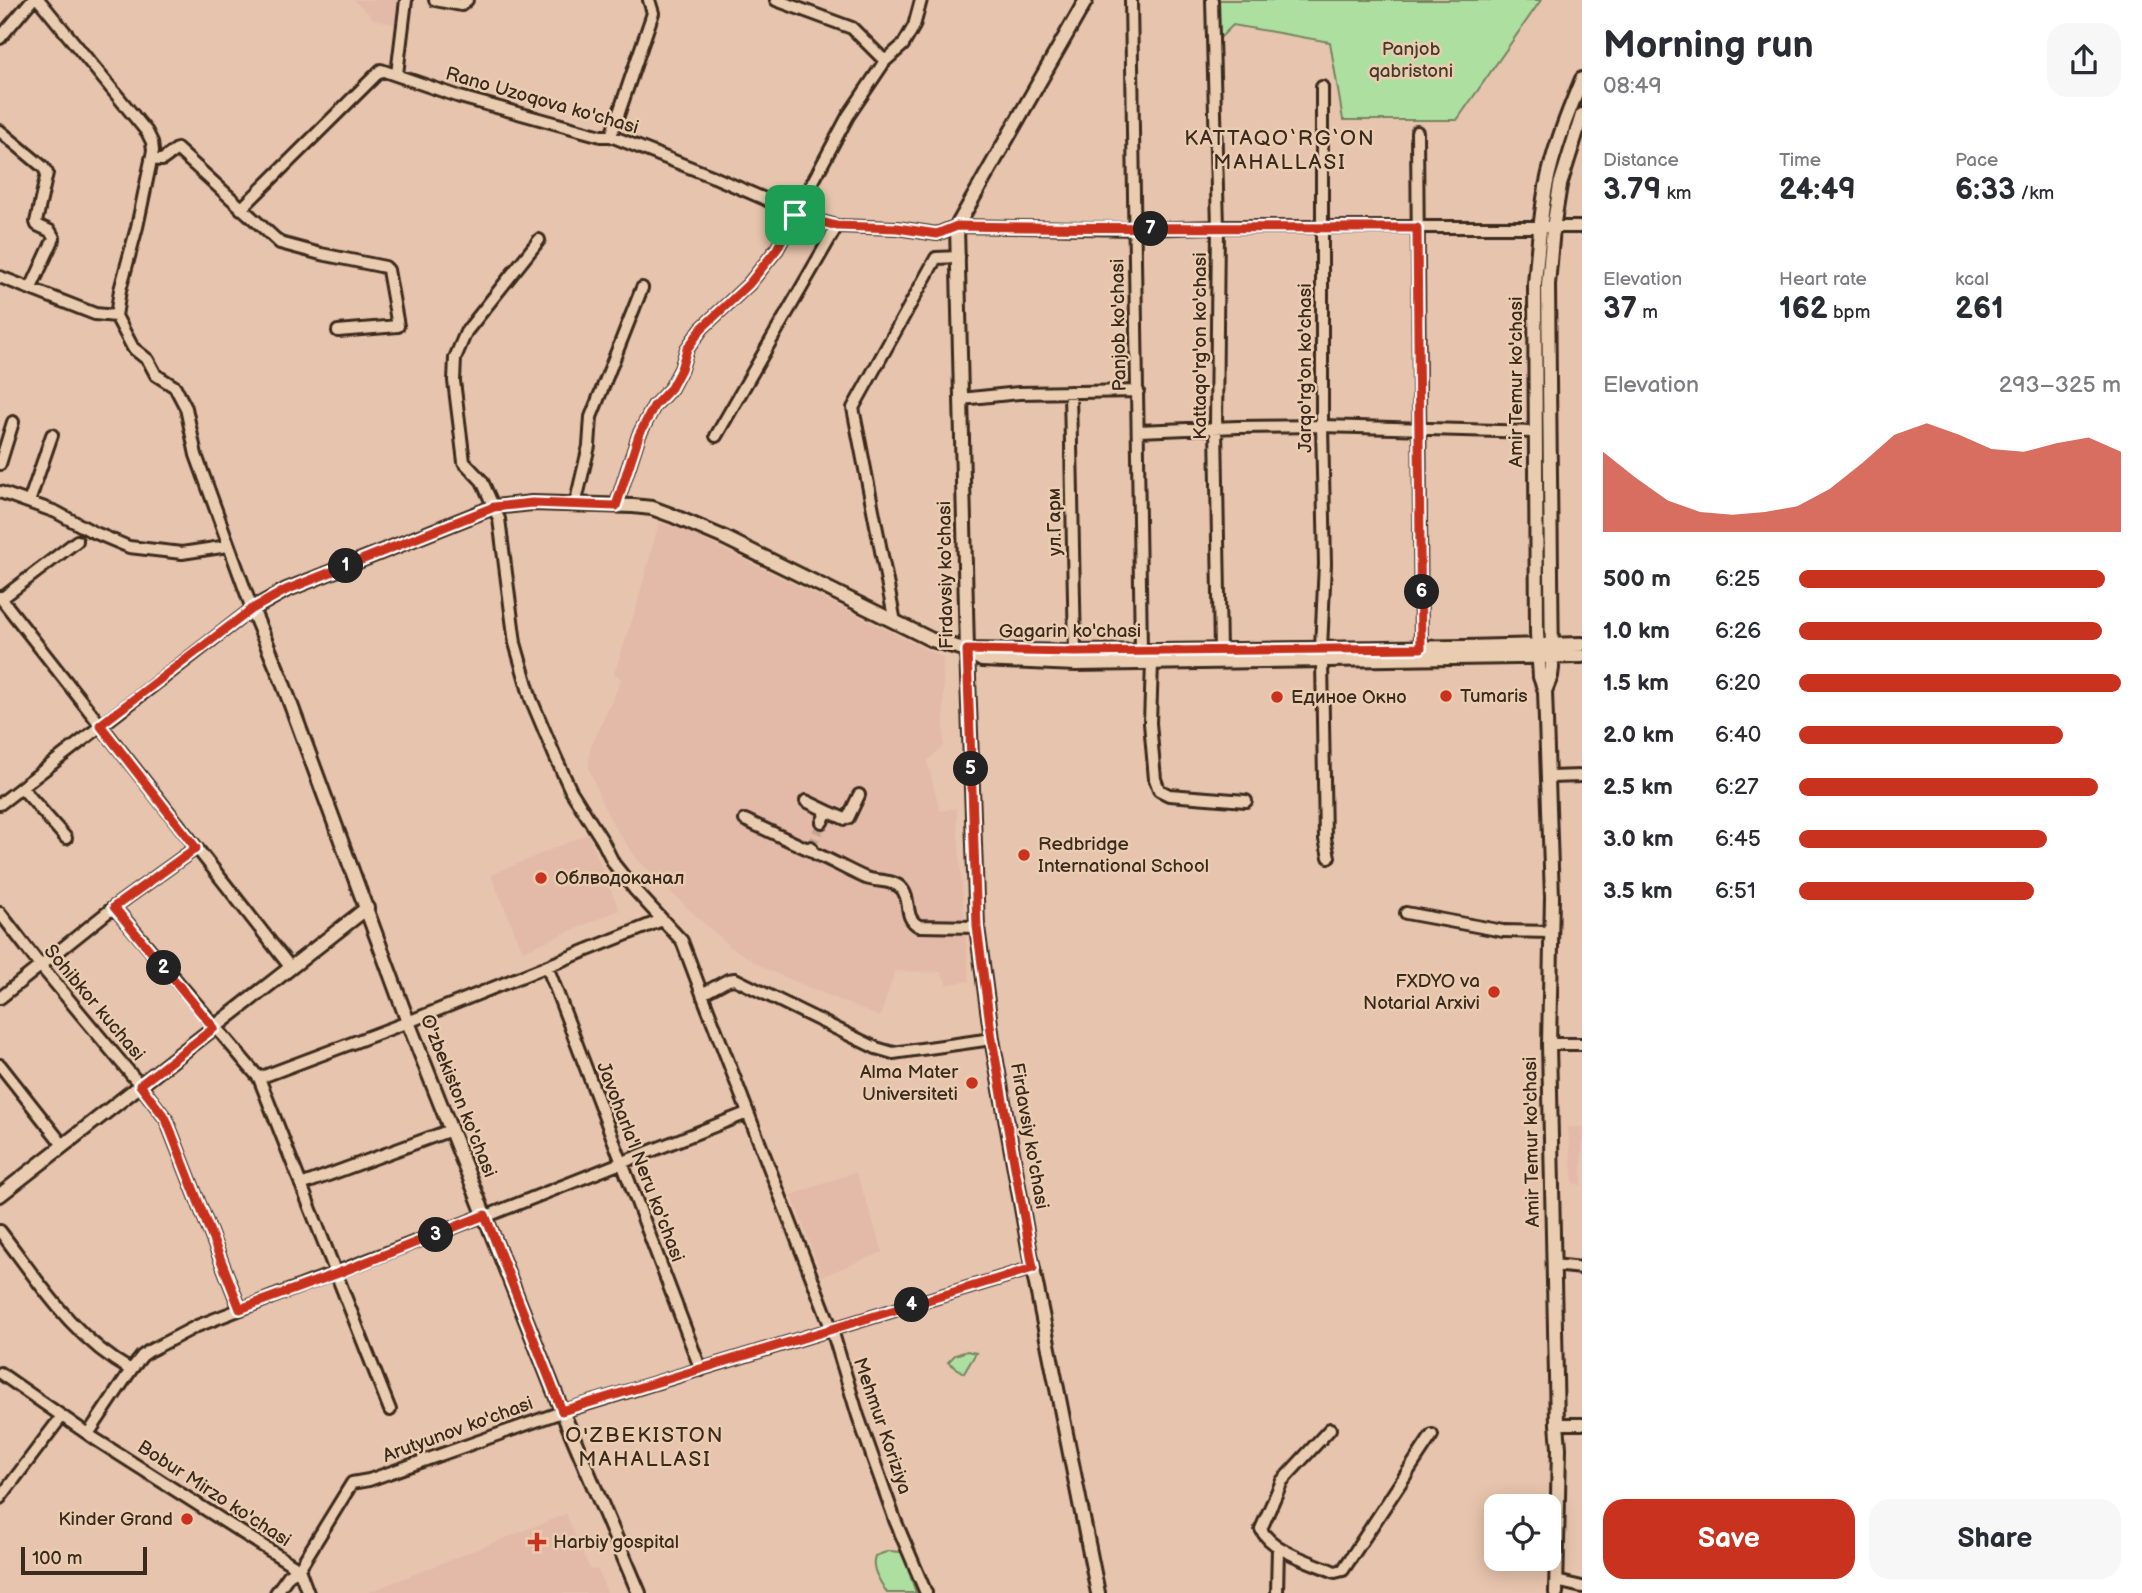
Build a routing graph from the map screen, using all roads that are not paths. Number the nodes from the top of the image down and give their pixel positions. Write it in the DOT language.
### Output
graph roads {
  1 [pos="33,0"];
  2 [pos="39,0"];
  3 [pos="406,0"];
  4 [pos="435,0"];
  5 [pos="467,0"];
  6 [pos="649,0"];
  7 [pos="776,0"];
  8 [pos="921,0"];
  9 [pos="1086,0"];
  10 [pos="1131,0"];
  11 [pos="1212,0"];
  12 [pos="0,38"];
  13 [pos="885,61"];
  14 [pos="397,74"];
  15 [pos="1582,79"];
  16 [pos="1322,87"];
  17 [pos="1582,115"];
  18 [pos="0,131"];
  19 [pos="1418,132"];
  20 [pos="611,136"];
  21 [pos="151,159"];
  22 [pos="241,209"];
  23 [pos="795,215"];
  24 [pos="837,226"];
  25 [pos="957,226"];
  26 [pos="1218,227"];
  27 [pos="1546,227"];
  28 [pos="1582,227"];
  29 [pos="1321,228"];
  30 [pos="1417,228"];
  31 [pos="1136,229"];
  32 [pos="539,240"];
  33 [pos="958,257"];
  34 [pos="0,277"];
  35 [pos="31,288"];
  36 [pos="642,288"];
  37 [pos="116,316"];
  38 [pos="338,331"];
  39 [pos="1138,391"];
  40 [pos="1070,392"];
  41 [pos="961,398"];
  42 [pos="13,422"];
  43 [pos="1322,426"];
  44 [pos="1216,428"];
  45 [pos="1419,428"];
  46 [pos="1138,431"];
  47 [pos="1535,432"];
  48 [pos="52,435"];
  49 [pos="716,436"];
  50 [pos="0,464"];
  51 [pos="0,492"];
  52 [pos="29,502"];
  53 [pos="575,505"];
  54 [pos="616,506"];
  55 [pos="494,507"];
  56 [pos="77,541"];
  57 [pos="228,546"];
  58 [pos="1,598"];
  59 [pos="252,609"];
  60 [pos="895,621"];
  61 [pos="1582,644"];
  62 [pos="1421,648"];
  63 [pos="967,650"];
  64 [pos="1141,650"];
  65 [pos="1220,650"];
  66 [pos="1545,651"];
  67 [pos="1075,652"];
  68 [pos="1322,654"];
  69 [pos="1582,656"];
  70 [pos="1152,663"];
  71 [pos="100,725"];
  72 [pos="1582,776"];
  73 [pos="1549,777"];
  74 [pos="22,788"];
  75 [pos="859,795"];
  76 [pos="806,801"];
  77 [pos="1246,802"];
  78 [pos="0,804"];
  79 [pos="746,820"];
  80 [pos="65,838"];
  81 [pos="196,848"];
  82 [pos="1329,857"];
  83 [pos="114,907"];
  84 [pos="367,908"];
  85 [pos="0,913"];
  86 [pos="1406,913"];
  87 [pos="662,919"];
  88 [pos="977,927"];
  89 [pos="1550,932"];
  90 [pos="40,965"];
  91 [pos="547,966"];
  92 [pos="291,968"];
  93 [pos="702,994"];
  94 [pos="0,998"];
  95 [pos="408,1022"];
  96 [pos="214,1028"];
  97 [pos="992,1039"];
  98 [pos="1549,1044"];
  99 [pos="1582,1044"];
  100 [pos="0,1065"];
  101 [pos="259,1078"];
  102 [pos="140,1085"];
  103 [pos="747,1113"];
  104 [pos="451,1130"];
  105 [pos="63,1145"];
  106 [pos="622,1163"];
  107 [pos="301,1185"];
  108 [pos="0,1195"];
  109 [pos="485,1215"];
  110 [pos="0,1231"];
  111 [pos="1553,1265"];
  112 [pos="1033,1268"];
  113 [pos="1582,1268"];
  114 [pos="336,1274"];
  115 [pos="240,1309"];
  116 [pos="832,1330"];
  117 [pos="131,1370"];
  118 [pos="701,1370"];
  119 [pos="0,1373"];
  120 [pos="390,1410"];
  121 [pos="562,1411"];
  122 [pos="62,1416"];
  123 [pos="1557,1424"];
  124 [pos="1582,1424"];
  125 [pos="1330,1430"];
  126 [pos="88,1434"];
  127 [pos="1432,1435"];
  128 [pos="0,1498"];
  129 [pos="1278,1547"];
  130 [pos="299,1569"];
  131 [pos="1556,1587"];
  132 [pos="1582,1587"];
  133 [pos="276,1593"];
  134 [pos="308,1593"];
  135 [pos="639,1593"];
  136 [pos="926,1593"];
  137 [pos="1098,1593"];
  138 [pos="1277,1593"];
  1 -- 12 [label="street"];
  2 -- 21 [label="street"];
  3 -- 14 [label="street"];
  4 -- 5 [label="street"];
  6 -- 20 [label="street"];
  7 -- 13 [label="street"];
  8 -- 13 [label="street"];
  9 -- 25 [label="main road"];
  10 -- 31 [label="street, Panjob ko'chasi"];
  11 -- 26 [label="street, Kattaqo'rg'on ko'chasi"];
  13 -- 23 [label="street"];
  14 -- 20 [label="street, Rano Uzoqova ko'chasi"];
  14 -- 22 [label="street"];
  15 -- 27 [label="main road, Amir Temur ko'chasi"];
  16 -- 29 [label="street, Jarqo'rg'on ko'chasi"];
  17 -- 27 [label="main road, Amir Temur ko'chasi"];
  18 -- 35 [label="street"];
  19 -- 30 [label="street"];
  20 -- 23 [label="street, Rano Uzoqova ko'chasi"];
  21 -- 22 [label="street"];
  21 -- 37 [label="street"];
  22 -- 38 [label="street"];
  23 -- 24 [label="street, Rano Uzoqova ko'chasi"];
  23 -- 54 [label="street"];
  24 -- 25 [label="street, Rano Uzoqova ko'chasi"];
  24 -- 49 [label="street"];
  25 -- 31 [label="street, Rano Uzoqova ko'chasi"];
  25 -- 33 [label="main road, Firdavsiy ko'chasi"];
  26 -- 29 [label="street, Rano Uzoqova ko'chasi"];
  26 -- 31 [label="street, Rano Uzoqova ko'chasi"];
  26 -- 44 [label="street, Kattaqo'rg'on ko'chasi"];
  27 -- 28 [label="street, Rano Uzoqova ko'chasi"];
  27 -- 30 [label="street, Rano Uzoqova ko'chasi"];
  27 -- 47 [label="main road, Amir Temur ko'chasi"];
  27 -- 66 [label="main road, Amir Temur ko'chasi"];
  29 -- 30 [label="street, Rano Uzoqova ko'chasi"];
  29 -- 43 [label="street, Jarqo'rg'on ko'chasi"];
  30 -- 45 [label="street"];
  31 -- 39 [label="street, Panjob ko'chasi"];
  32 -- 55 [label="street, Mehmur Koriziya"];
  33 -- 41 [label="main road, Firdavsiy ko'chasi"];
  33 -- 60 [label="street"];
  34 -- 35 [label="street"];
  35 -- 37 [label="street"];
  36 -- 53 [label="street"];
  37 -- 57 [label="street"];
  39 -- 40 [label="street"];
  39 -- 46 [label="street, Panjob ko'chasi"];
  40 -- 41 [label="street"];
  40 -- 67 [label="street, ул.Гарм"];
  41 -- 63 [label="main road, Firdavsiy ko'chasi"];
  42 -- 50 [label="street"];
  43 -- 44 [label="street"];
  43 -- 45 [label="street"];
  43 -- 68 [label="street, Jarqo'rg'on ko'chasi"];
  44 -- 46 [label="street"];
  44 -- 65 [label="street, Kattaqo'rg'on ko'chasi"];
  45 -- 47 [label="street"];
  45 -- 62 [label="street"];
  46 -- 64 [label="street, Panjob ko'chasi"];
  47 -- 66 [label="main road, Amir Temur ko'chasi"];
  48 -- 52 [label="street"];
  51 -- 52 [label="street"];
  52 -- 57 [label="street"];
  53 -- 54 [label="main road"];
  53 -- 55 [label="main road"];
  54 -- 60 [label="main road"];
  55 -- 59 [label="main road"];
  55 -- 87 [label="street, Mehmur Koriziya"];
  56 -- 58 [label="street"];
  57 -- 59 [label="street"];
  58 -- 71 [label="street"];
  59 -- 71 [label="street"];
  59 -- 84 [label="main road, O'zbekiston ko'chasi"];
  60 -- 63 [label="main road"];
  61 -- 66 [label="main road, Gagarin ko'chasi"];
  62 -- 66 [label="main road, Gagarin ko'chasi"];
  62 -- 68 [label="main road, Gagarin ko'chasi"];
  63 -- 67 [label="main road, Gagarin ko'chasi"];
  63 -- 70 [label="main road, Gagarin ko'chasi"];
  63 -- 88 [label="main road, Firdavsiy ko'chasi"];
  64 -- 65 [label="main road, Gagarin ko'chasi"];
  64 -- 67 [label="main road, Gagarin ko'chasi"];
  65 -- 68 [label="main road, Gagarin ko'chasi"];
  66 -- 68 [label="main road, Gagarin ko'chasi"];
  66 -- 69 [label="main road, Gagarin ko'chasi"];
  66 -- 73 [label="main road, Amir Temur ko'chasi"];
  68 -- 70 [label="main road, Gagarin ko'chasi"];
  68 -- 82 [label="street, Jarqo'rg'on ko'chasi"];
  70 -- 77 [label="street"];
  71 -- 74 [label="street"];
  71 -- 81 [label="street"];
  72 -- 73 [label="street"];
  73 -- 89 [label="main road, Amir Temur ko'chasi"];
  74 -- 78 [label="street"];
  74 -- 80 [label="street"];
  75 -- 76 [label="street"];
  79 -- 88 [label="street"];
  81 -- 83 [label="street"];
  81 -- 92 [label="street"];
  83 -- 90 [label="street"];
  83 -- 96 [label="street"];
  84 -- 92 [label="main road"];
  84 -- 95 [label="main road, O'zbekiston ko'chasi"];
  85 -- 90 [label="street, Sohibkor kuchasi"];
  86 -- 89 [label="street"];
  87 -- 91 [label="street"];
  87 -- 93 [label="street, Mehmur Koriziya"];
  88 -- 97 [label="main road, Firdavsiy ko'chasi"];
  89 -- 98 [label="main road, Amir Temur ko'chasi"];
  90 -- 94 [label="street"];
  90 -- 102 [label="street, Sohibkor kuchasi"];
  91 -- 95 [label="street"];
  91 -- 106 [label="street, Javoharla'l Neru ko'chasi"];
  92 -- 96 [label="main road"];
  93 -- 97 [label="street"];
  93 -- 103 [label="street, Mehmur Koriziya"];
  95 -- 101 [label="street"];
  95 -- 104 [label="main road, O'zbekiston ko'chasi"];
  96 -- 101 [label="street"];
  96 -- 102 [label="main road"];
  97 -- 112 [label="main road, Firdavsiy ko'chasi"];
  98 -- 99 [label="street"];
  98 -- 111 [label="main road, Amir Temur ko'chasi"];
  100 -- 105 [label="street"];
  101 -- 107 [label="street"];
  102 -- 105 [label="main road"];
  102 -- 115 [label="street, Sohibkor kuchasi"];
  103 -- 106 [label="street"];
  103 -- 116 [label="street, Mehmur Koriziya"];
  104 -- 107 [label="street"];
  104 -- 109 [label="main road, O'zbekiston ko'chasi"];
  105 -- 108 [label="main road"];
  106 -- 109 [label="street"];
  106 -- 118 [label="street, Javoharla'l Neru ko'chasi"];
  107 -- 114 [label="street"];
  109 -- 114 [label="street"];
  109 -- 121 [label="main road, O'zbekiston ko'chasi"];
  110 -- 117 [label="street"];
  111 -- 113 [label="street"];
  111 -- 123 [label="main road, Amir Temur ko'chasi"];
  112 -- 116 [label="street, Arutyunov ko'chasi"];
  112 -- 137 [label="main road, Firdavsiy ko'chasi"];
  114 -- 115 [label="street"];
  114 -- 120 [label="street"];
  115 -- 117 [label="street"];
  116 -- 118 [label="street, Arutyunov ko'chasi"];
  116 -- 136 [label="street, Mehmur Koriziya"];
  117 -- 126 [label="street"];
  118 -- 121 [label="street, Arutyunov ko'chasi"];
  119 -- 122 [label="street, Bobur Mirzo ko'chasi"];
  121 -- 130 [label="street, Arutyunov ko'chasi"];
  121 -- 135 [label="main road, O'zbekiston ko'chasi"];
  122 -- 126 [label="street, Bobur Mirzo ko'chasi"];
  122 -- 128 [label="street"];
  123 -- 124 [label="street"];
  123 -- 131 [label="main road, Amir Temur ko'chasi"];
  125 -- 129 [label="street"];
  126 -- 130 [label="street, Bobur Mirzo ko'chasi"];
  127 -- 129 [label="street"];
  129 -- 138 [label="street"];
  130 -- 133 [label="street, Arutyunov ko'chasi"];
  130 -- 134 [label="street, Bobur Mirzo ko'chasi"];
  131 -- 132 [label="street"];
}
